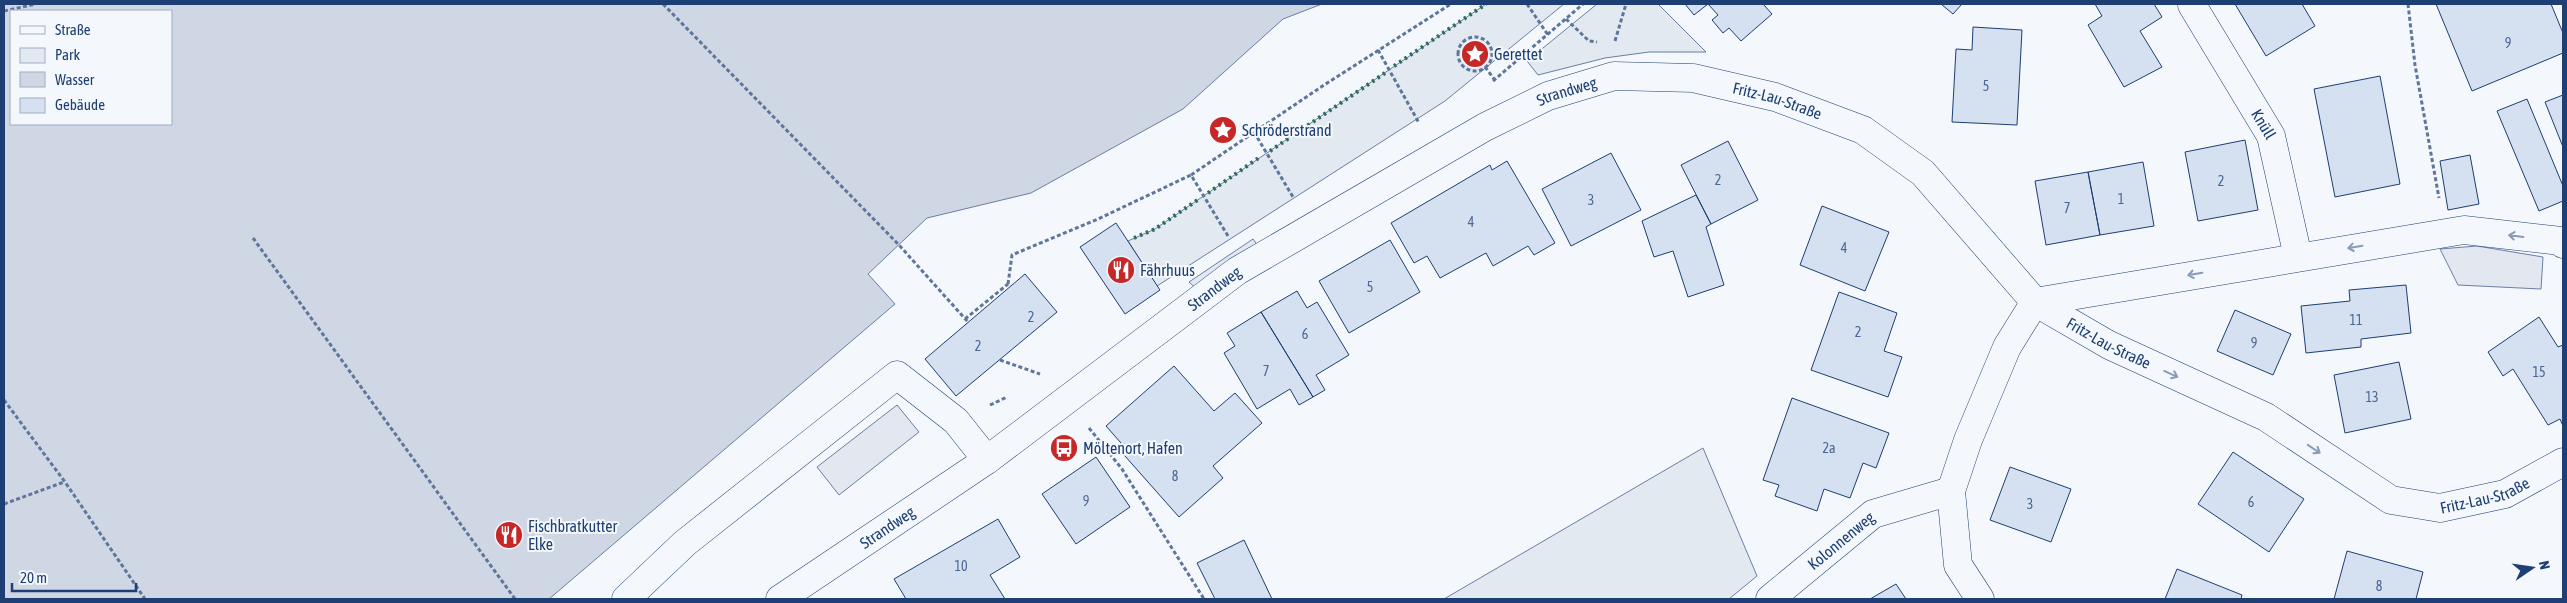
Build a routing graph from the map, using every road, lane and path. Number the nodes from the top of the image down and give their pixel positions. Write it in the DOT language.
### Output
graph roads {
  1 [pos="36,4"];
  2 [pos="663,4"];
  3 [pos="1451,4"];
  4 [pos="1527,4"];
  5 [pos="2408,4"];
  6 [pos="2192,5"];
  7 [pos="4,11"];
  8 [pos="1566,19"];
  9 [pos="1548,35"];
  10 [pos="1606,44"];
  11 [pos="1378,50"];
  12 [pos="1485,67"];
  13 [pos="1693,78"];
  14 [pos="1495,80"];
  15 [pos="1421,128"];
  16 [pos="1254,132"];
  17 [pos="1191,174"];
  18 [pos="1295,200"];
  19 [pos="2445,232"];
  20 [pos="253,238"];
  21 [pos="1232,242"];
  22 [pos="2563,244"];
  23 [pos="2298,257"];
  24 [pos="2035,302"];
  25 [pos="1000,360"];
  26 [pos="1048,378"];
  27 [pos="4,400"];
  28 [pos="1067,401"];
  29 [pos="987,460"];
  30 [pos="2563,462"];
  31 [pos="65,482"];
  32 [pos="1951,491"];
  33 [pos="4,504"];
  34 [pos="145,599"];
  35 [pos="515,599"];
  36 [pos="626,599"];
  37 [pos="780,599"];
  38 [pos="1204,599"];
  39 [pos="1770,599"];
  40 [pos="1980,599"];
  1 -- 7 [label="path"];
  2 -- 17 [label="path"];
  3 -- 11 [label="path"];
  4 -- 9 [label="path"];
  5 -- 19 [label="path"];
  6 -- 23 [label="street, Knüll"];
  8 -- 10 [label="path"];
  11 -- 15 [label="path"];
  11 -- 16 [label="path"];
  12 -- 12 [label="path"];
  12 -- 14 [label="path"];
  13 -- 24 [label="street, Fritz-Lau-Straße"];
  13 -- 28 [label="street, Strandweg"];
  16 -- 17 [label="path"];
  16 -- 18 [label="path"];
  17 -- 21 [label="path"];
  22 -- 19 [label="street, one-way"];
  19 -- 23 [label="street, one-way"];
  20 -- 35 [label="path"];
  23 -- 24 [label="street, one-way"];
  24 -- 30 [label="street, Fritz-Lau-Straße, one-way"];
  24 -- 32 [label="street"];
  25 -- 26 [label="path"];
  27 -- 31 [label="path"];
  28 -- 29 [label="street, Strandweg"];
  28 -- 38 [label="path"];
  29 -- 36 [label="street"];
  29 -- 37 [label="street, Strandweg"];
  31 -- 33 [label="path"];
  31 -- 34 [label="path"];
  32 -- 39 [label="street, Kolonnenweg"];
  32 -- 40 [label="street"];
}
